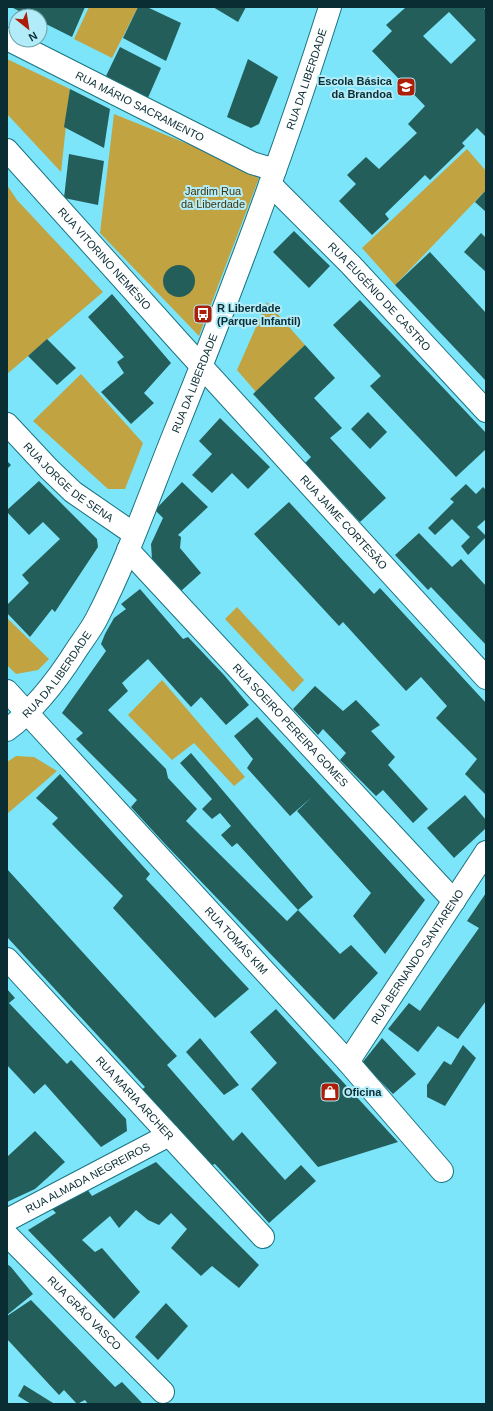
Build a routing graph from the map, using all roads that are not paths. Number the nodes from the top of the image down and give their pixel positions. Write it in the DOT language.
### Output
graph roads {
  1 [pos="330,7"];
  2 [pos="7,38"];
  3 [pos="7,150"];
  4 [pos="273,177"];
  5 [pos="202,366"];
  6 [pos="486,411"];
  7 [pos="7,424"];
  8 [pos="131,542"];
  9 [pos="486,678"];
  10 [pos="7,691"];
  11 [pos="28,714"];
  12 [pos="7,730"];
  13 [pos="486,852"];
  14 [pos="454,901"];
  15 [pos="7,959"];
  16 [pos="348,1062"];
  17 [pos="169,1135"];
  18 [pos="442,1171"];
  19 [pos="7,1220"];
  20 [pos="7,1235"];
  21 [pos="263,1237"];
  22 [pos="162,1392"];
  1 -- 4 [label="street, RUA DA LIBERDADE"];
  2 -- 4 [label="street, RUA MÁRIO SACRAMENTO"];
  3 -- 5 [label="street, RUA VITORINO NEMÉSIO"];
  4 -- 5 [label="street, RUA DA LIBERDADE"];
  4 -- 6 [label="street, RUA EUGÉNIO DE CASTRO"];
  5 -- 8 [label="street, RUA DA LIBERDADE"];
  5 -- 9 [label="street, RUA JAIME CORTESÃO"];
  7 -- 8 [label="street, RUA JORGE DE SENA"];
  8 -- 11 [label="street, RUA DA LIBERDADE"];
  8 -- 14 [label="street, RUA SOEIRO PEREIRA GOMES"];
  10 -- 11 [label="street, RUA TOMÁS KIM"];
  11 -- 12 [label="street, RUA DA LIBERDADE"];
  11 -- 16 [label="street, RUA TOMÁS KIM"];
  13 -- 14 [label="street, RUA BERNANDO SANTARENO"];
  14 -- 16 [label="street, RUA BERNANDO SANTARENO"];
  15 -- 17 [label="street, RUA MARIA ARCHER"];
  16 -- 18 [label="street, RUA TOMÁS KIM"];
  17 -- 19 [label="street, RUA ALMADA NEGREIROS"];
  17 -- 21 [label="street, RUA MARIA ARCHER"];
  20 -- 22 [label="street, RUA GRÃO VASCO"];
}
